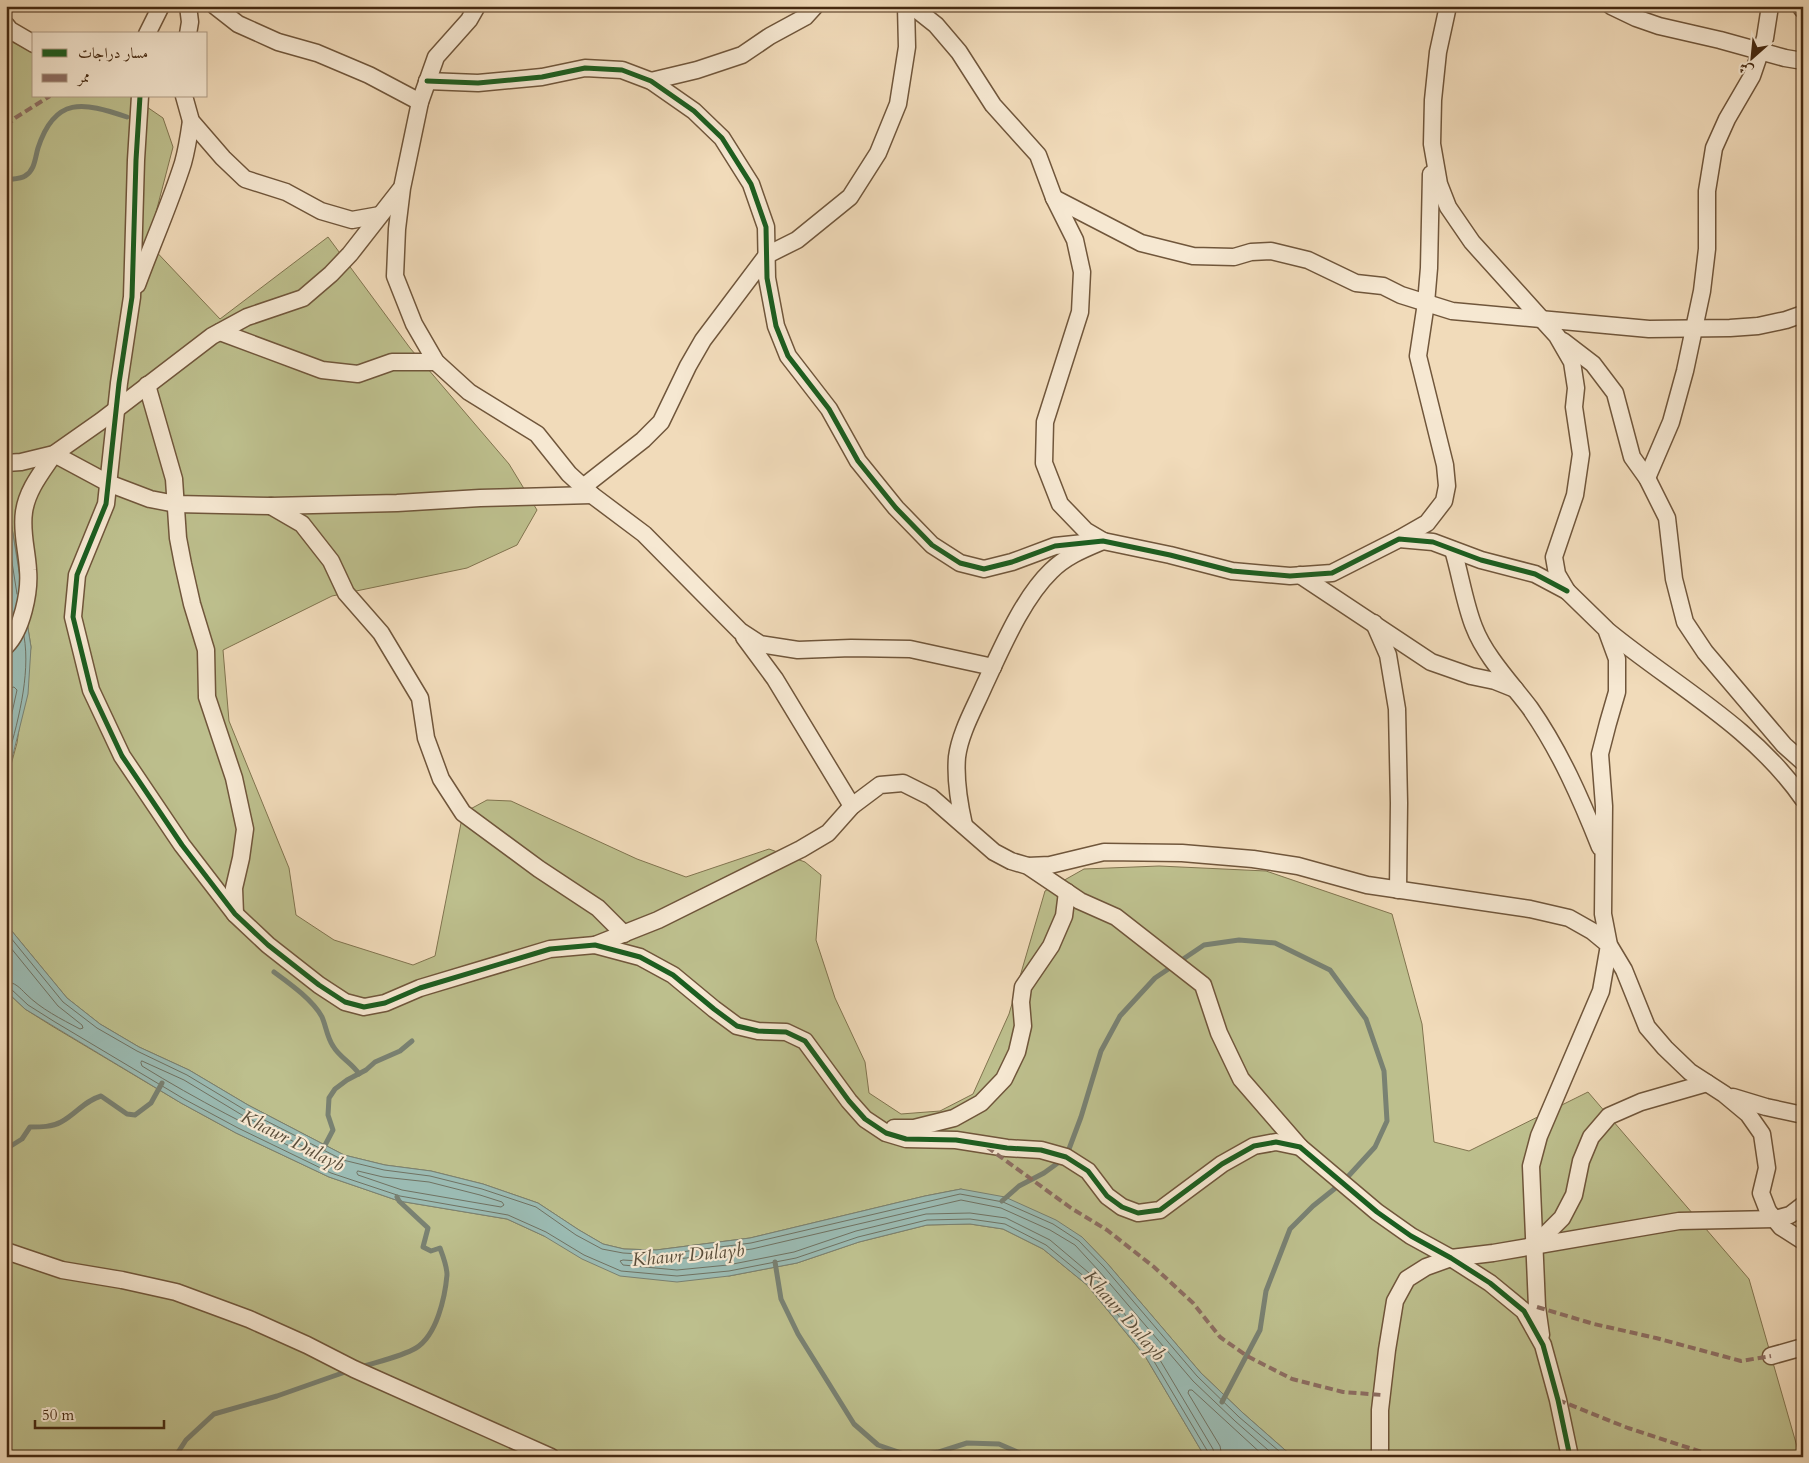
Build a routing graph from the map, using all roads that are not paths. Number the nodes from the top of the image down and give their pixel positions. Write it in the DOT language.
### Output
graph roads {
  1 [pos="161,6"];
  2 [pos="188,6"];
  3 [pos="216,6"];
  4 [pos="477,6"];
  5 [pos="815,6"];
  6 [pos="906,6"];
  7 [pos="912,6"];
  8 [pos="1448,6"];
  9 [pos="1611,6"];
  10 [pos="1770,6"];
  11 [pos="1800,6"];
  12 [pos="1803,10"];
  13 [pos="6,25"];
  14 [pos="148,32"];
  15 [pos="188,32"];
  16 [pos="32,43"];
  17 [pos="1760,52"];
  18 [pos="1803,61"];
  19 [pos="427,81"];
  20 [pos="651,81"];
  21 [pos="140,98"];
  22 [pos="185,98"];
  23 [pos="420,102"];
  24 [pos="191,121"];
  25 [pos="1432,144"];
  26 [pos="402,188"];
  27 [pos="1054,198"];
  28 [pos="380,215"];
  29 [pos="767,255"];
  30 [pos="132,297"];
  31 [pos="1426,303"];
  32 [pos="1803,314"];
  33 [pos="1542,320"];
  34 [pos="1694,328"];
  35 [pos="220,332"];
  36 [pos="1558,336"];
  37 [pos="436,362"];
  38 [pos="147,385"];
  39 [pos="116,409"];
  40 [pos="54,454"];
  41 [pos="13,462"];
  42 [pos="1647,478"];
  43 [pos="108,483"];
  44 [pos="588,491"];
  45 [pos="176,504"];
  46 [pos="271,506"];
  47 [pos="1399,539"];
  48 [pos="1103,541"];
  49 [pos="1454,550"];
  50 [pos="1300,575"];
  51 [pos="1567,591"];
  52 [pos="1374,623"];
  53 [pos="1606,629"];
  54 [pos="740,631"];
  55 [pos="6,646"];
  56 [pos="993,667"];
  57 [pos="1515,689"];
  58 [pos="1803,762"];
  59 [pos="1803,799"];
  60 [pos="852,806"];
  61 [pos="964,826"];
  62 [pos="1604,856"];
  63 [pos="1028,866"];
  64 [pos="1398,890"];
  65 [pos="1066,892"];
  66 [pos="235,914"];
  67 [pos="624,934"];
  68 [pos="595,945"];
  69 [pos="1609,945"];
  70 [pos="1707,1083"];
  71 [pos="1724,1094"];
  72 [pos="1803,1115"];
  73 [pos="879,1128"];
  74 [pos="1300,1147"];
  75 [pos="1803,1205"];
  76 [pos="1775,1219"];
  77 [pos="1803,1241"];
  78 [pos="1534,1246"];
  79 [pos="6,1251"];
  80 [pos="1451,1258"];
  81 [pos="1543,1345"];
  82 [pos="1803,1347"];
  83 [pos="1771,1356"];
  84 [pos="551,1457"];
  85 [pos="1380,1457"];
  86 [pos="1570,1457"];
  1 -- 14 [label="street"];
  2 -- 15 [label="street"];
  3 -- 23 [label="street"];
  4 -- 19 [label="street"];
  5 -- 20 [label="street"];
  6 -- 29 [label="street"];
  7 -- 27 [label="street"];
  8 -- 25 [label="street"];
  9 -- 17 [label="street"];
  10 -- 17 [label="street"];
  11 -- 12 [label="street"];
  13 -- 16 [label="street"];
  17 -- 18 [label="street"];
  17 -- 34 [label="street"];
  19 -- 20 [label="street"];
  19 -- 23 [label="street"];
  20 -- 29 [label="street"];
  21 -- 30 [label="street"];
  22 -- 24 [label="street"];
  23 -- 26 [label="street"];
  24 -- 28 [label="street"];
  24 -- 30 [label="street"];
  25 -- 31 [label="street"];
  25 -- 33 [label="street"];
  26 -- 28 [label="street"];
  26 -- 37 [label="street"];
  27 -- 31 [label="street"];
  27 -- 48 [label="street"];
  28 -- 35 [label="street"];
  29 -- 44 [label="street"];
  29 -- 48 [label="street"];
  30 -- 39 [label="street"];
  31 -- 33 [label="street"];
  31 -- 47 [label="street"];
  32 -- 34 [label="street"];
  33 -- 34 [label="street"];
  33 -- 36 [label="street"];
  34 -- 42 [label="street"];
  35 -- 37 [label="street"];
  35 -- 38 [label="street"];
  36 -- 42 [label="street"];
  36 -- 51 [label="street"];
  37 -- 44 [label="street"];
  38 -- 39 [label="street"];
  38 -- 45 [label="street"];
  39 -- 40 [label="street"];
  39 -- 43 [label="street"];
  40 -- 41 [label="street"];
  40 -- 43 [label="street"];
  40 -- 55 [label="street"];
  42 -- 58 [label="street"];
  43 -- 45 [label="street"];
  43 -- 66 [label="street"];
  44 -- 46 [label="street"];
  44 -- 54 [label="street"];
  45 -- 46 [label="street"];
  45 -- 66 [label="street"];
  46 -- 67 [label="street"];
  47 -- 49 [label="street"];
  47 -- 50 [label="street"];
  48 -- 50 [label="street"];
  48 -- 56 [label="street"];
  49 -- 51 [label="street"];
  49 -- 57 [label="street"];
  50 -- 52 [label="street"];
  51 -- 53 [label="street"];
  52 -- 57 [label="street"];
  52 -- 64 [label="street"];
  53 -- 59 [label="street"];
  53 -- 62 [label="street"];
  54 -- 56 [label="street"];
  54 -- 60 [label="street"];
  56 -- 61 [label="street"];
  57 -- 62 [label="street"];
  60 -- 61 [label="street"];
  60 -- 67 [label="street"];
  61 -- 63 [label="street"];
  62 -- 69 [label="street"];
  63 -- 64 [label="street"];
  63 -- 65 [label="street"];
  64 -- 69 [label="street"];
  65 -- 73 [label="street"];
  65 -- 74 [label="street"];
  66 -- 68 [label="street"];
  67 -- 68 [label="street"];
  68 -- 73 [label="street"];
  69 -- 70 [label="street"];
  69 -- 78 [label="street"];
  70 -- 71 [label="street"];
  70 -- 78 [label="street"];
  71 -- 72 [label="street"];
  71 -- 76 [label="street"];
  73 -- 74 [label="street"];
  74 -- 80 [label="street"];
  75 -- 76 [label="street"];
  76 -- 77 [label="street"];
  76 -- 78 [label="street"];
  78 -- 80 [label="street"];
  78 -- 81 [label="street"];
  79 -- 84 [label="street"];
  80 -- 81 [label="street"];
  80 -- 85 [label="street"];
  81 -- 86 [label="street"];
  82 -- 83 [label="street"];
}
